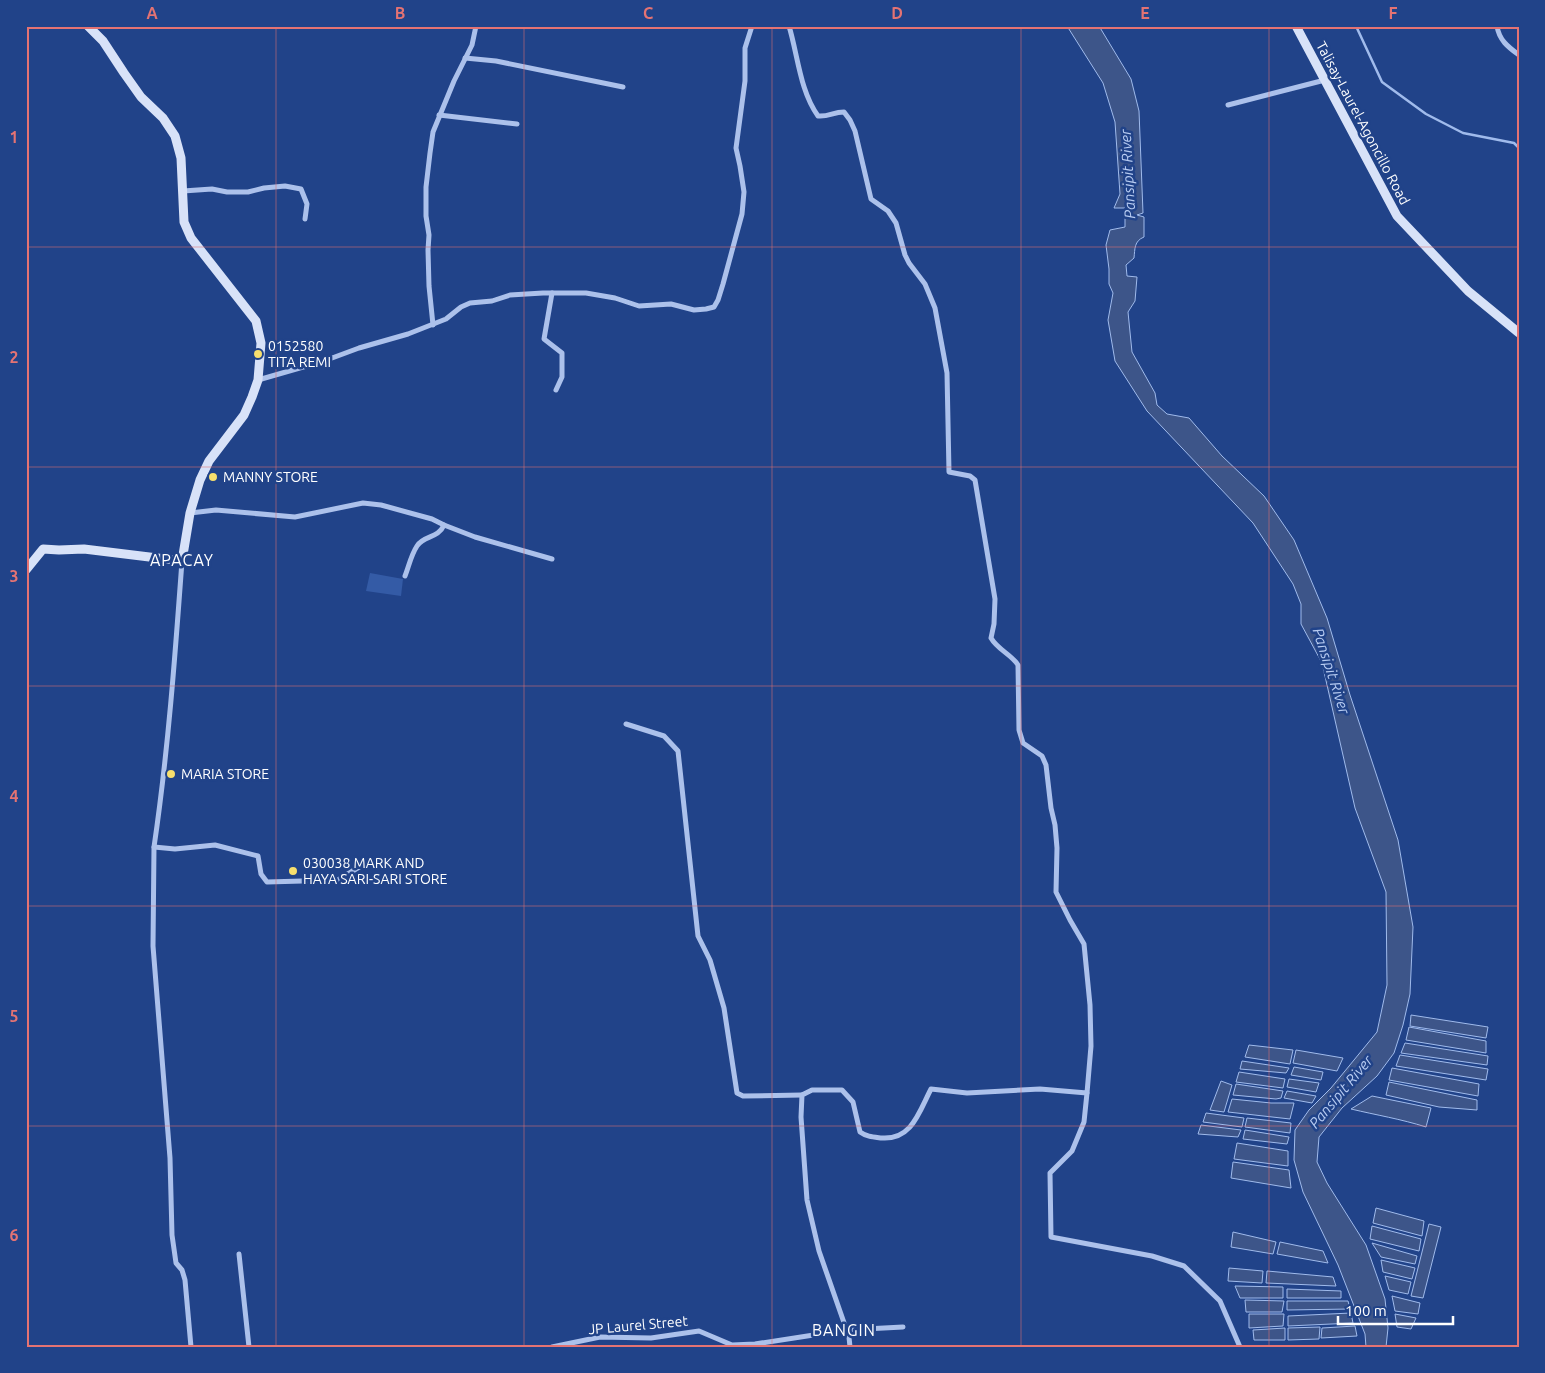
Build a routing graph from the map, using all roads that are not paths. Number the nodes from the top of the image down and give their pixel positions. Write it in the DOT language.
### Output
graph roads {
  1 [pos="88,26"];
  2 [pos="476,26"];
  3 [pos="752,26"];
  4 [pos="789,26"];
  5 [pos="1296,26"];
  6 [pos="1497,26"];
  7 [pos="1519,55"];
  8 [pos="465,58"];
  9 [pos="1324,80"];
  10 [pos="623,88"];
  11 [pos="1228,105"];
  12 [pos="439,115"];
  13 [pos="517,124"];
  14 [pos="183,191"];
  15 [pos="305,219"];
  16 [pos="552,293"];
  17 [pos="434,325"];
  18 [pos="1519,333"];
  19 [pos="258,380"];
  20 [pos="556,390"];
  21 [pos="190,513"];
  22 [pos="444,525"];
  23 [pos="552,559"];
  24 [pos="182,561"];
  25 [pos="26,570"];
  26 [pos="405,576"];
  27 [pos="626,724"];
  28 [pos="154,847"];
  29 [pos="364,864"];
  30 [pos="1087,1093"];
  31 [pos="802,1095"];
  32 [pos="239,1254"];
  33 [pos="903,1327"];
  34 [pos="846,1330"];
  35 [pos="191,1347"];
  36 [pos="249,1347"];
  37 [pos="552,1347"];
  38 [pos="850,1347"];
  39 [pos="1240,1347"];
  1 -- 14 [label="street"];
  2 -- 8 [label="street"];
  3 -- 16 [label="street"];
  4 -- 30 [label="street"];
  5 -- 9 [label="street, Talisay-Laurel-Agoncillo Road"];
  6 -- 7 [label="street"];
  8 -- 10 [label="street"];
  8 -- 12 [label="street"];
  9 -- 11 [label="street"];
  9 -- 18 [label="street, Talisay-Laurel-Agoncillo Road"];
  12 -- 13 [label="street"];
  12 -- 17 [label="street"];
  14 -- 15 [label="street"];
  14 -- 19 [label="street"];
  16 -- 17 [label="street"];
  16 -- 20 [label="street"];
  17 -- 19 [label="street"];
  19 -- 21 [label="street"];
  21 -- 22 [label="street"];
  21 -- 24 [label="street"];
  22 -- 23 [label="street"];
  22 -- 26 [label="street"];
  24 -- 25 [label="street"];
  24 -- 28 [label="street"];
  27 -- 31 [label="street"];
  28 -- 29 [label="street"];
  28 -- 35 [label="street"];
  30 -- 31 [label="street"];
  30 -- 39 [label="street"];
  31 -- 34 [label="street"];
  32 -- 36 [label="street"];
  33 -- 34 [label="street, JP Laurel Street"];
  34 -- 37 [label="street, JP Laurel Street"];
  34 -- 38 [label="street"];
}
